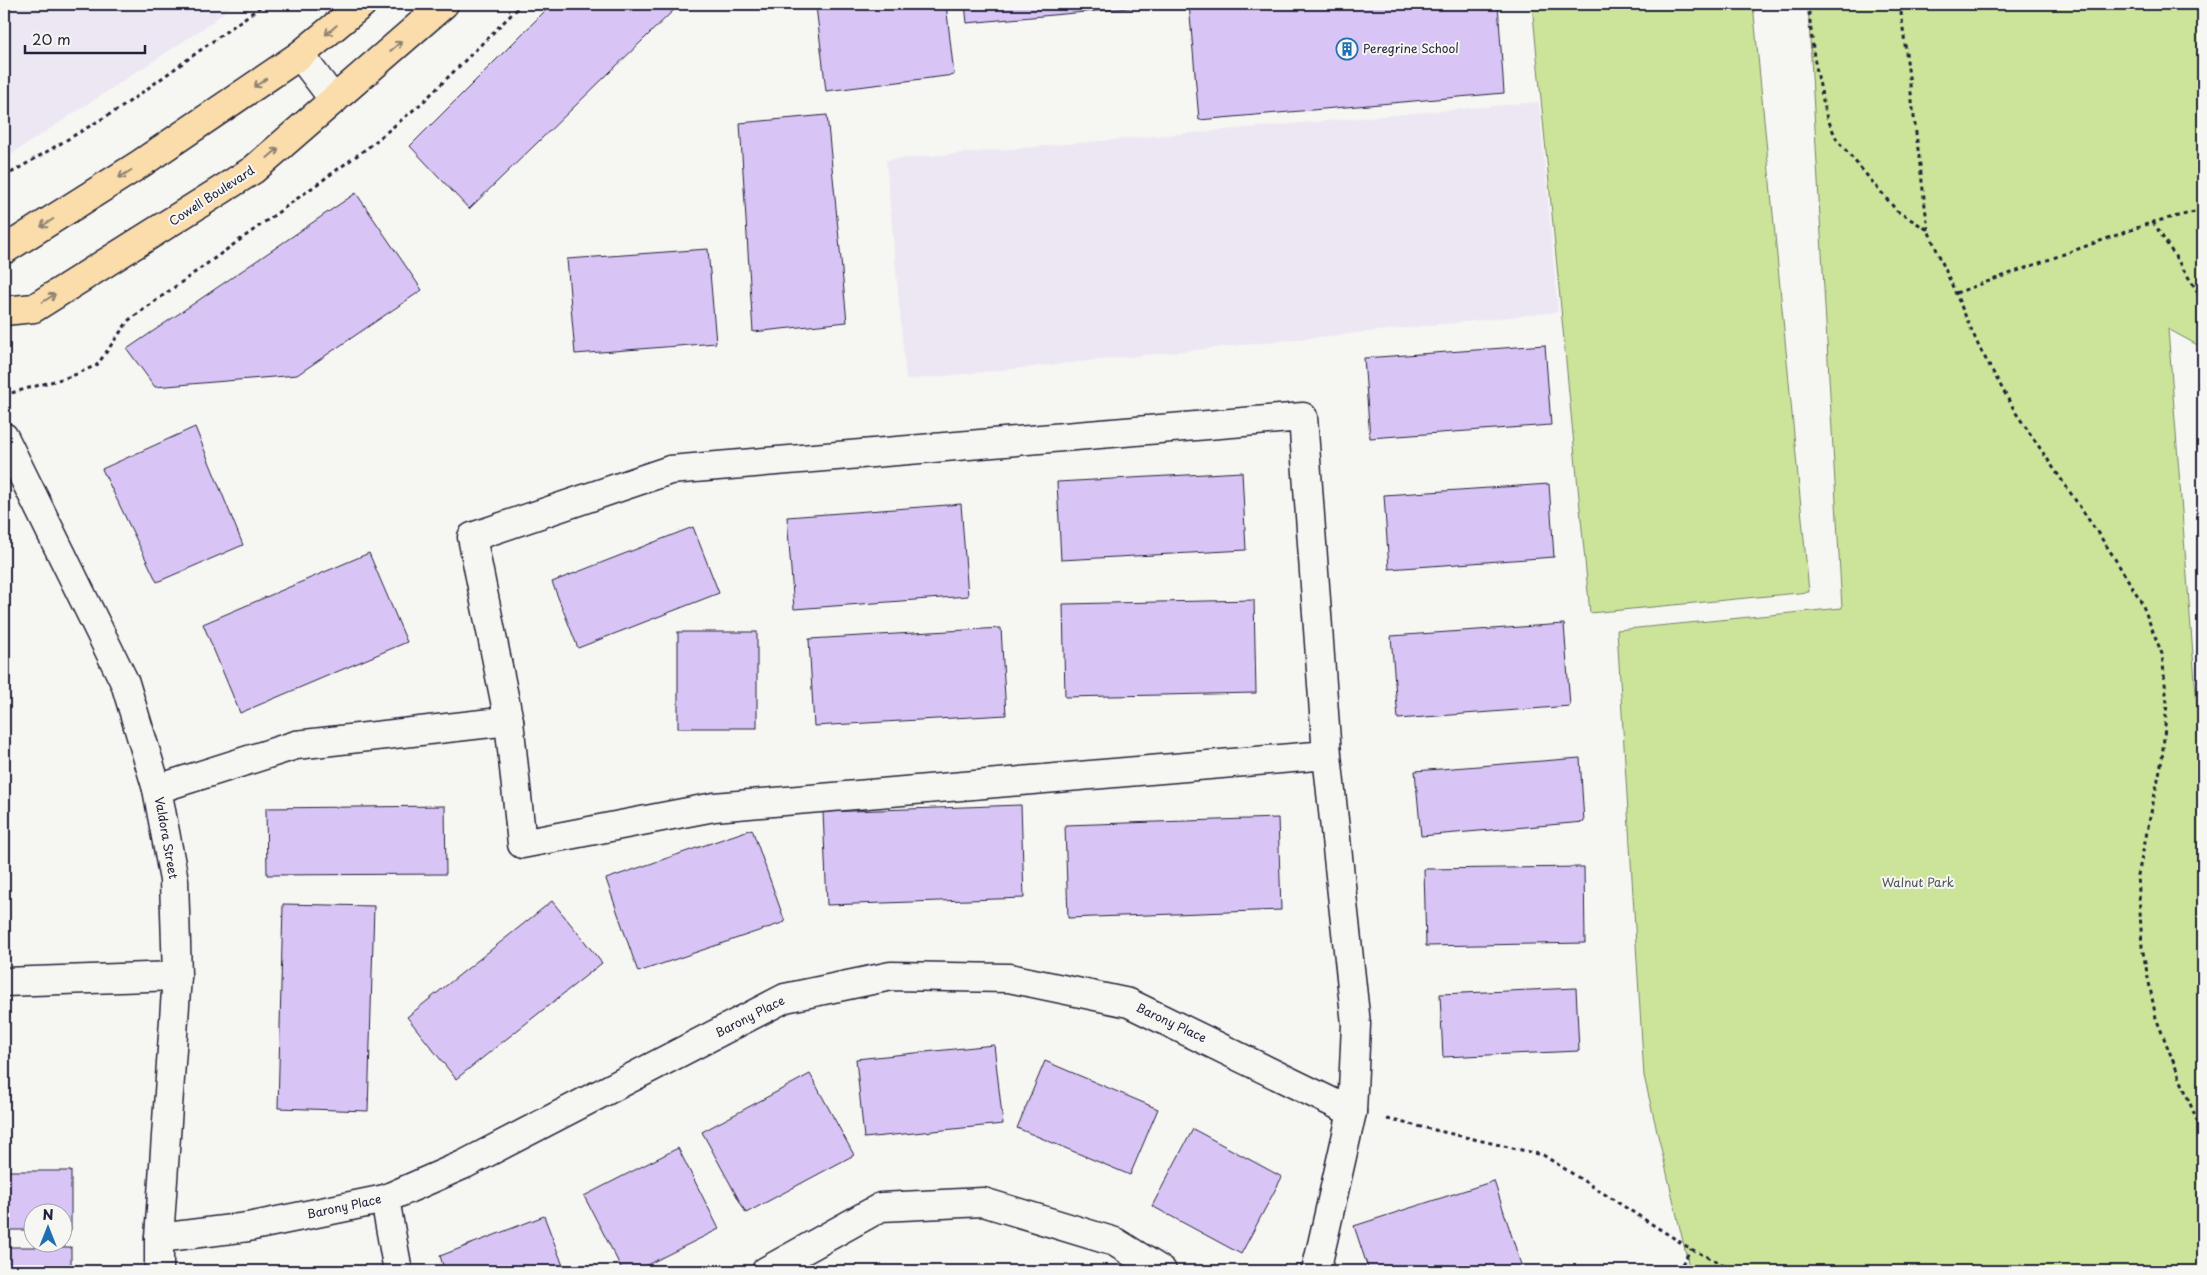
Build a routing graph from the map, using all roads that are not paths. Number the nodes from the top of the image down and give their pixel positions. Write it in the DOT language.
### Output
graph roads {
  1 [pos="362,4"];
  2 [pos="444,4"];
  3 [pos="300,55"];
  4 [pos="334,100"];
  5 [pos="4,250"];
  6 [pos="4,311"];
  7 [pos="4,437"];
  8 [pos="508,721"];
  9 [pos="1327,755"];
  10 [pos="157,789"];
  11 [pos="177,976"];
  12 [pos="4,982"];
  13 [pos="1352,1112"];
  14 [pos="386,1199"];
  15 [pos="159,1238"];
  16 [pos="159,1271"];
  17 [pos="398,1271"];
  18 [pos="766,1271"];
  19 [pos="1162,1271"];
  20 [pos="1316,1271"];
  1 -- 3 [label="main road, one-way"];
  4 -- 2 [label="main road, Cowell Boulevard, one-way"];
  3 -- 4 [label="street"];
  3 -- 5 [label="main road, one-way"];
  6 -- 4 [label="main road, Cowell Boulevard, one-way"];
  7 -- 10 [label="street, Valdora Street"];
  8 -- 9 [label="street"];
  8 -- 9 [label="street"];
  8 -- 10 [label="street"];
  9 -- 13 [label="street"];
  10 -- 11 [label="street, Valdora Street"];
  11 -- 12 [label="street"];
  11 -- 15 [label="street, Valdora Street"];
  13 -- 14 [label="street, Barony Place"];
  13 -- 20 [label="street"];
  14 -- 15 [label="street, Barony Place"];
  14 -- 17 [label="street"];
  15 -- 16 [label="street, Valdora Street"];
  18 -- 19 [label="street"];
}
